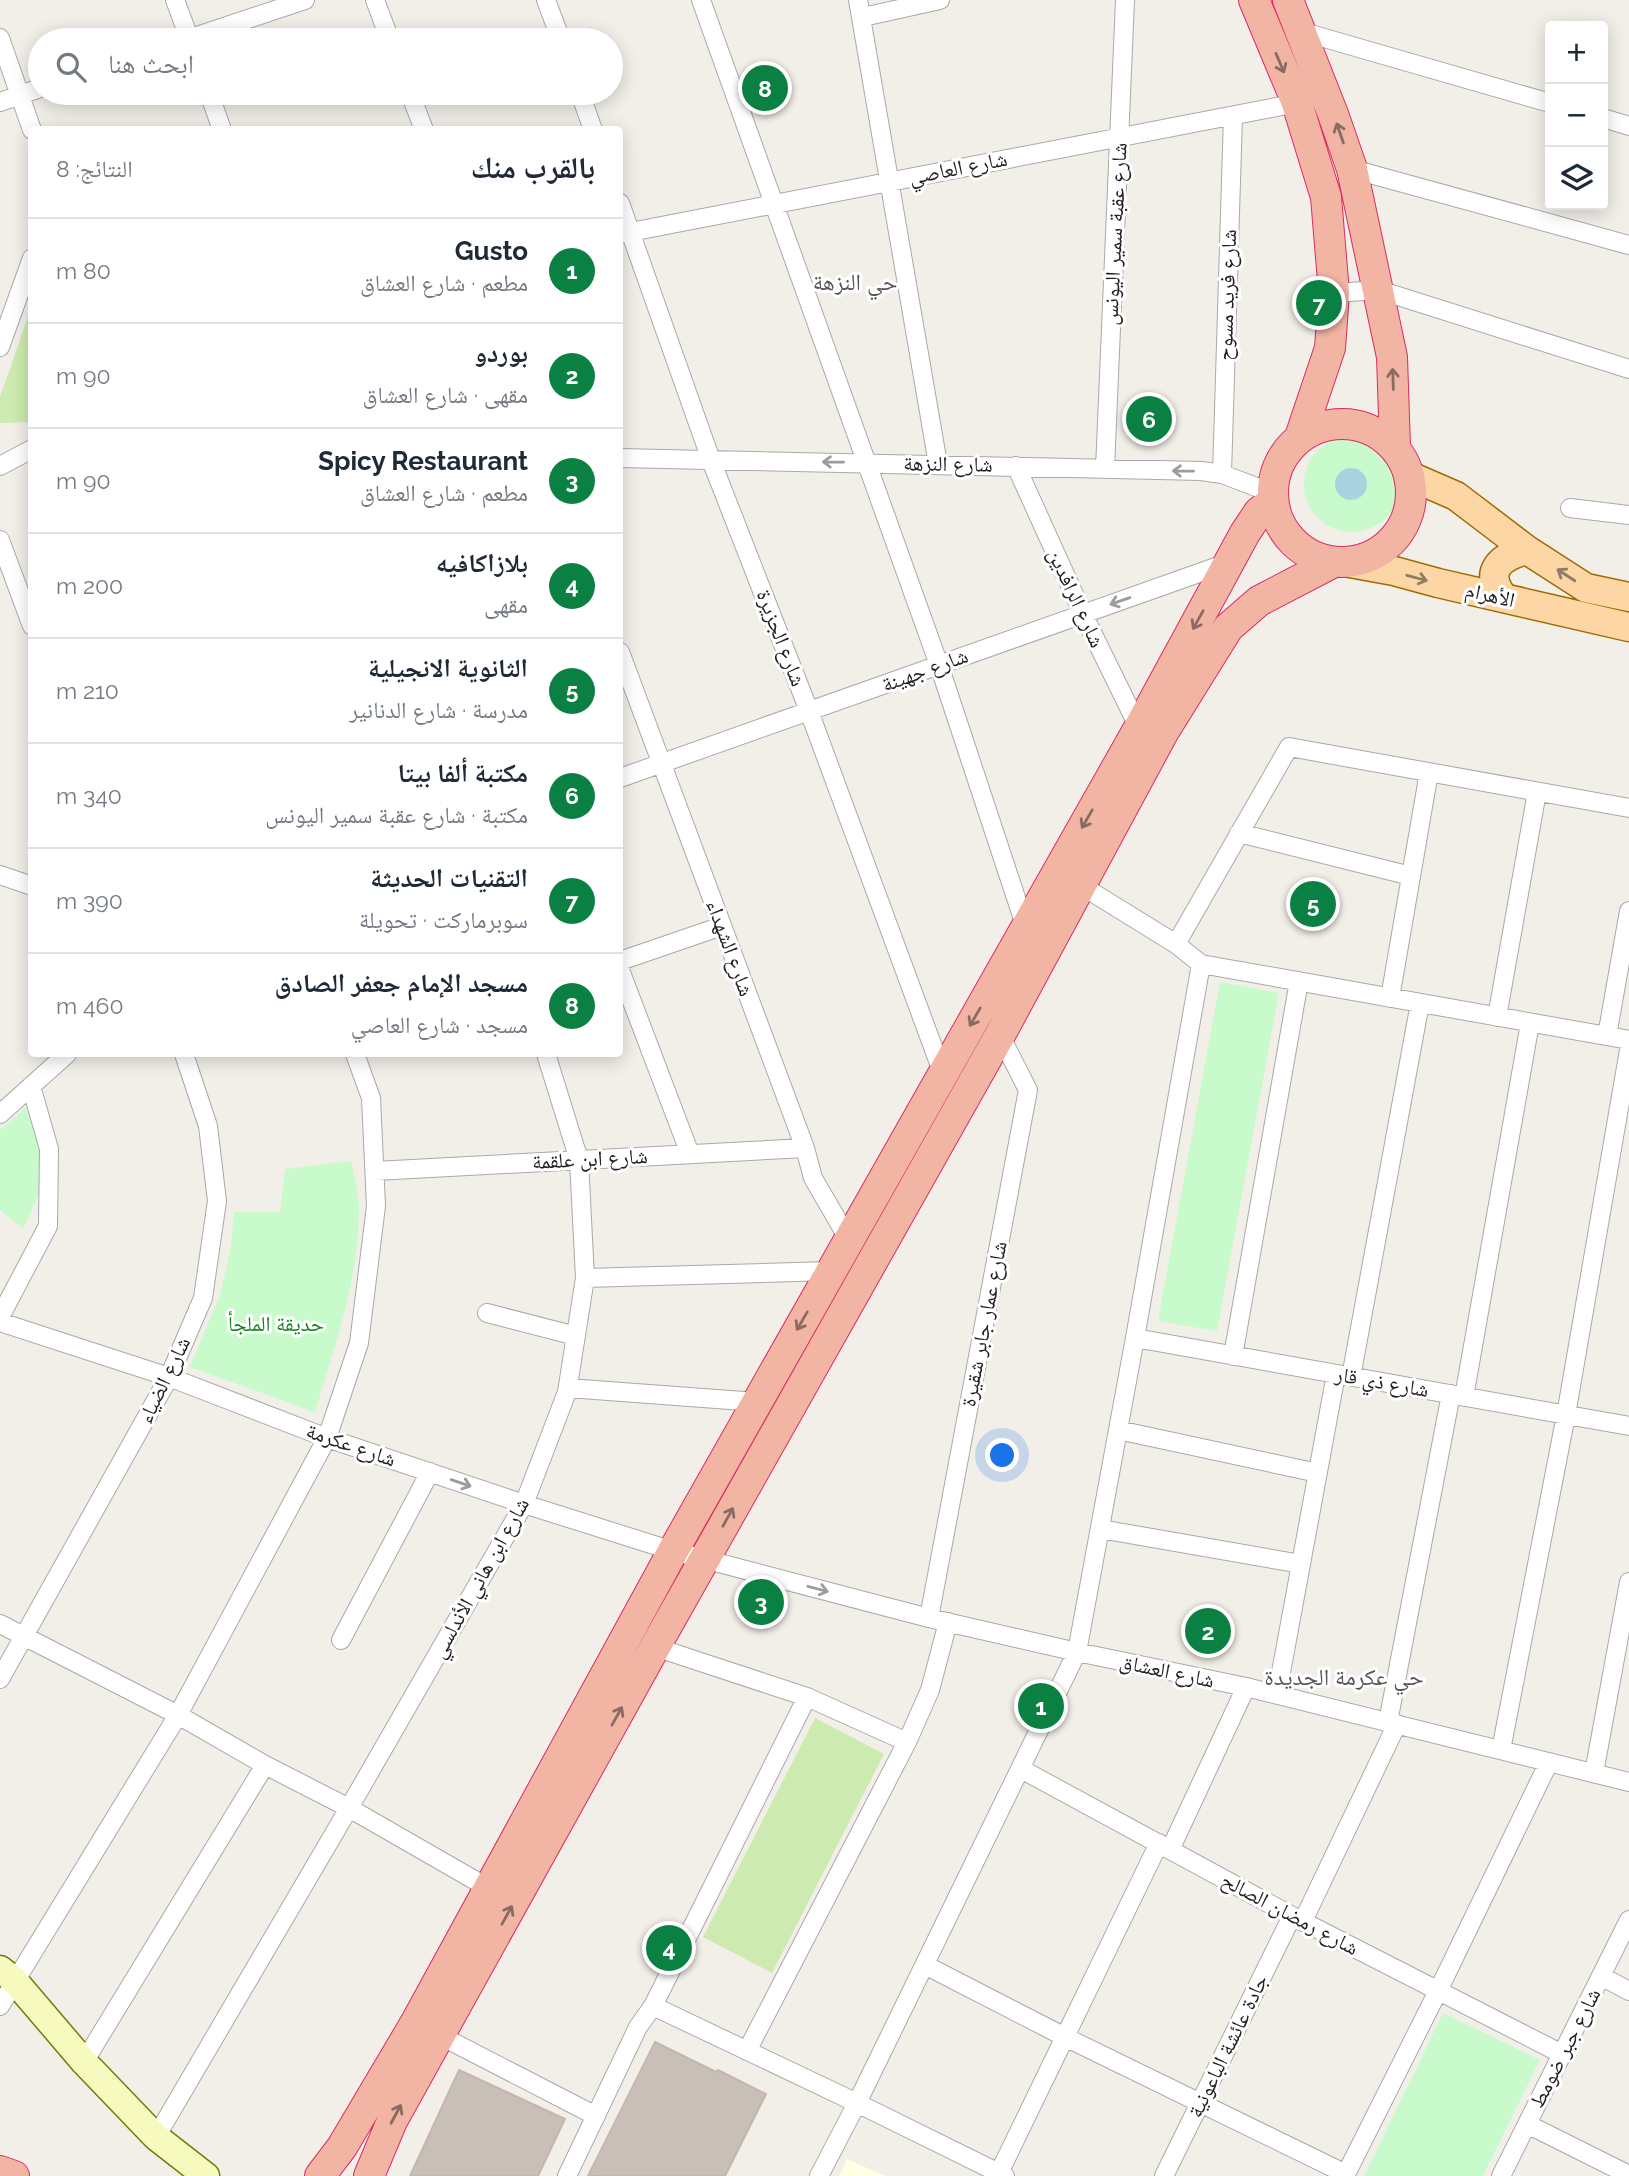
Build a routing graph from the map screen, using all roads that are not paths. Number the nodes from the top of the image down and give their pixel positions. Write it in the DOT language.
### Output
graph roads {
  1 [pos="175,0"];
  2 [pos="305,0"];
  3 [pos="375,0"];
  4 [pos="546,0"];
  5 [pos="701,0"];
  6 [pos="940,0"];
  7 [pos="1125,0"];
  8 [pos="1254,0"];
  9 [pos="1288,0"];
  10 [pos="861,8"];
  11 [pos="184,28"];
  12 [pos="223,28"];
  13 [pos="386,28"];
  14 [pos="556,28"];
  15 [pos="1300,31"];
  16 [pos="0,38"];
  17 [pos="28,92"];
  18 [pos="20,95"];
  19 [pos="0,102"];
  20 [pos="1545,102"];
  21 [pos="1297,103"];
  22 [pos="213,105"];
  23 [pos="415,105"];
  24 [pos="584,105"];
  25 [pos="1233,116"];
  26 [pos="1608,120"];
  27 [pos="31,126"];
  28 [pos="221,126"];
  29 [pos="422,126"];
  30 [pos="592,126"];
  31 [pos="1629,126"];
  32 [pos="1120,138"];
  33 [pos="1352,169"];
  34 [pos="891,181"];
  35 [pos="774,204"];
  36 [pos="625,232"];
  37 [pos="1629,245"];
  38 [pos="28,269"];
  39 [pos="1379,290"];
  40 [pos="1334,293"];
  41 [pos="0,347"];
  42 [pos="1629,369"];
  43 [pos="1300,437"];
  44 [pos="1395,447"];
  45 [pos="28,451"];
  46 [pos="623,458"];
  47 [pos="711,460"];
  48 [pos="867,462"];
  49 [pos="938,464"];
  50 [pos="0,466"];
  51 [pos="1016,466"];
  52 [pos="1105,469"];
  53 [pos="1222,474"];
  54 [pos="1410,476"];
  55 [pos="1272,497"];
  56 [pos="1570,508"];
  57 [pos="1629,515"];
  58 [pos="0,540"];
  59 [pos="1527,550"];
  60 [pos="1230,562"];
  61 [pos="1341,563"];
  62 [pos="1629,597"];
  63 [pos="1504,598"];
  64 [pos="1083,614"];
  65 [pos="28,615"];
  66 [pos="1629,627"];
  67 [pos="623,660"];
  68 [pos="939,665"];
  69 [pos="810,711"];
  70 [pos="1139,728"];
  71 [pos="661,763"];
  72 [pos="1429,772"];
  73 [pos="623,777"];
  74 [pos="1537,792"];
  75 [pos="1629,808"];
  76 [pos="1240,833"];
  77 [pos="0,875"];
  78 [pos="1411,876"];
  79 [pos="28,885"];
  80 [pos="1082,886"];
  81 [pos="1629,912"];
  82 [pos="722,926"];
  83 [pos="1026,928"];
  84 [pos="1176,944"];
  85 [pos="623,960"];
  86 [pos="1201,964"];
  87 [pos="623,978"];
  88 [pos="1299,981"];
  89 [pos="1390,998"];
  90 [pos="1420,1003"];
  91 [pos="1497,1017"];
  92 [pos="1530,1023"];
  93 [pos="1000,1035"];
  94 [pos="1607,1036"];
  95 [pos="1629,1040"];
  96 [pos="1629,1050"];
  97 [pos="64,1057"];
  98 [pos="185,1057"];
  99 [pos="356,1057"];
  100 [pos="547,1057"];
  101 [pos="943,1073"];
  102 [pos="31,1086"];
  103 [pos="0,1114"];
  104 [pos="805,1148"];
  105 [pos="690,1154"];
  106 [pos="579,1160"];
  107 [pos="374,1171"];
  108 [pos="849,1240"];
  109 [pos="831,1271"];
  110 [pos="585,1278"];
  111 [pos="487,1313"];
  112 [pos="0,1320"];
  113 [pos="576,1336"];
  114 [pos="1135,1338"];
  115 [pos="1233,1356"];
  116 [pos="1344,1375"];
  117 [pos="169,1377"];
  118 [pos="568,1388"];
  119 [pos="1458,1396"];
  120 [pos="757,1402"];
  121 [pos="1566,1415"];
  122 [pos="1629,1426"];
  123 [pos="1118,1430"];
  124 [pos="327,1438"];
  125 [pos="430,1472"];
  126 [pos="1318,1473"];
  127 [pos="524,1504"];
  128 [pos="1100,1530"];
  129 [pos="673,1551"];
  130 [pos="705,1559"];
  131 [pos="1301,1564"];
  132 [pos="1629,1582"];
  133 [pos="929,1618"];
  134 [pos="948,1622"];
  135 [pos="0,1624"];
  136 [pos="24,1637"];
  137 [pos="341,1640"];
  138 [pos="655,1647"];
  139 [pos="1077,1652"];
  140 [pos="0,1679"];
  141 [pos="1246,1687"];
  142 [pos="1276,1694"];
  143 [pos="807,1697"];
  144 [pos="178,1715"];
  145 [pos="1393,1723"];
  146 [pos="908,1742"];
  147 [pos="1501,1750"];
  148 [pos="1549,1762"];
  149 [pos="265,1765"];
  150 [pos="1021,1769"];
  151 [pos="1594,1773"];
  152 [pos="1629,1782"];
  153 [pos="349,1808"];
  154 [pos="1165,1847"];
  155 [pos="490,1889"];
  156 [pos="1298,1918"];
  157 [pos="1629,1920"];
  158 [pos="925,1965"];
  159 [pos="7,1974"];
  160 [pos="1601,1976"];
  161 [pos="1438,1991"];
  162 [pos="1629,1991"];
  163 [pos="0,2006"];
  164 [pos="653,2006"];
  165 [pos="439,2035"];
  166 [pos="1065,2037"];
  167 [pos="747,2051"];
  168 [pos="1562,2054"];
  169 [pos="84,2062"];
  170 [pos="857,2102"];
  171 [pos="1200,2102"];
  172 [pos="596,2116"];
  173 [pos="1527,2124"];
  174 [pos="156,2137"];
  175 [pos="0,2171"];
  176 [pos="1002,2175"];
  177 [pos="1345,2175"];
  178 [pos="1629,2175"];
  179 [pos="14,2176"];
  180 [pos="206,2176"];
  181 [pos="320,2176"];
  182 [pos="369,2176"];
  183 [pos="567,2176"];
  184 [pos="818,2176"];
  185 [pos="1164,2176"];
  186 [pos="1501,2176"];
  1 -- 11 [label="street"];
  2 -- 12 [label="street"];
  3 -- 13 [label="street"];
  4 -- 14 [label="street"];
  5 -- 35 [label="street"];
  6 -- 10 [label="street"];
  7 -- 32 [label="street, شارع عقبة سمير اليونس"];
  8 -- 21 [label="highway, one-way"];
  9 -- 15 [label="highway"];
  10 -- 34 [label="street"];
  15 -- 20 [label="street"];
  33 -- 15 [label="highway, one-way"];
  16 -- 18 [label="street"];
  17 -- 18 [label="street"];
  18 -- 19 [label="street"];
  18 -- 27 [label="street"];
  21 -- 25 [label="street, شارع العاصي"];
  21 -- 40 [label="highway"];
  22 -- 28 [label="street"];
  23 -- 29 [label="street"];
  24 -- 30 [label="street"];
  25 -- 32 [label="street, شارع العاصي"];
  25 -- 53 [label="street, شارع فريد مسوح"];
  26 -- 31 [label="street"];
  32 -- 34 [label="street, شارع العاصي"];
  32 -- 52 [label="street, شارع عقبة سمير اليونس"];
  33 -- 37 [label="street"];
  33 -- 39 [label="highway"];
  34 -- 35 [label="street, شارع العاصي"];
  34 -- 49 [label="street"];
  35 -- 36 [label="street, شارع العاصي"];
  35 -- 48 [label="street"];
  36 -- 47 [label="street, شارع الجزيرة"];
  38 -- 41 [label="street"];
  39 -- 40 [label="street"];
  39 -- 42 [label="street"];
  44 -- 39 [label="highway, one-way"];
  40 -- 43 [label="highway"];
  43 -- 44 [label="highway"];
  43 -- 55 [label="highway"];
  44 -- 54 [label="highway"];
  45 -- 50 [label="street"];
  46 -- 47 [label="street, شارع النزهة"];
  48 -- 47 [label="street, شارع النزهة, one-way"];
  47 -- 69 [label="street, شارع الجزيرة"];
  48 -- 49 [label="street, شارع النزهة"];
  48 -- 68 [label="street"];
  49 -- 51 [label="street, شارع النزهة"];
  51 -- 52 [label="street, شارع النزهة"];
  51 -- 64 [label="street, شارع الرافدين"];
  53 -- 52 [label="street, شارع النزهة, one-way"];
  53 -- 55 [label="street, شارع النزهة"];
  54 -- 59 [label="main road"];
  54 -- 61 [label="highway"];
  55 -- 60 [label="highway"];
  55 -- 61 [label="highway"];
  56 -- 57 [label="street"];
  58 -- 65 [label="street"];
  62 -- 59 [label="main road, one-way"];
  59 -- 63 [label="main road"];
  60 -- 64 [label="street, شارع جهينة, one-way"];
  60 -- 70 [label="highway, one-way"];
  61 -- 63 [label="main road, الأهرام, one-way"];
  61 -- 80 [label="highway"];
  63 -- 66 [label="main road, الأهرام"];
  64 -- 68 [label="street, شارع جهينة"];
  64 -- 70 [label="street, شارع الرافدين"];
  67 -- 71 [label="street, شارع الشهداء"];
  68 -- 69 [label="street, شارع جهينة"];
  68 -- 83 [label="street"];
  69 -- 71 [label="street, شارع جهينة"];
  69 -- 101 [label="street, شارع الجزيرة"];
  70 -- 83 [label="highway, one-way"];
  71 -- 73 [label="street, شارع جهينة"];
  71 -- 82 [label="street, شارع الشهداء"];
  72 -- 74 [label="street"];
  72 -- 76 [label="street"];
  72 -- 78 [label="street"];
  74 -- 75 [label="street"];
  74 -- 91 [label="street"];
  76 -- 78 [label="street"];
  76 -- 84 [label="street"];
  77 -- 79 [label="street"];
  78 -- 89 [label="street"];
  80 -- 84 [label="street"];
  80 -- 93 [label="highway"];
  81 -- 94 [label="street"];
  82 -- 85 [label="street"];
  82 -- 104 [label="street, شارع الشهداء"];
  83 -- 101 [label="highway, one-way"];
  84 -- 86 [label="street"];
  86 -- 88 [label="street"];
  86 -- 114 [label="street"];
  87 -- 105 [label="street"];
  88 -- 89 [label="street"];
  88 -- 115 [label="street"];
  89 -- 90 [label="street"];
  90 -- 91 [label="street"];
  90 -- 116 [label="street"];
  91 -- 92 [label="street"];
  92 -- 94 [label="street"];
  92 -- 119 [label="street, جادة عائشة الباعونية"];
  130 -- 93 [label="highway, one-way"];
  93 -- 133 [label="street, شارع عمار جابر شقيرة"];
  94 -- 95 [label="street"];
  96 -- 121 [label="street"];
  97 -- 102 [label="street"];
  98 -- 117 [label="street, شارع الضياء"];
  99 -- 107 [label="street"];
  100 -- 106 [label="street, شارع ابن هاني الأندلسي"];
  101 -- 108 [label="highway"];
  102 -- 103 [label="street"];
  102 -- 112 [label="street"];
  104 -- 105 [label="street, شارع ابن علقمة"];
  104 -- 108 [label="street, شارع الشهداء"];
  105 -- 106 [label="street, شارع ابن علقمة"];
  106 -- 107 [label="street, شارع ابن علقمة"];
  106 -- 110 [label="street, شارع ابن هاني الأندلسي"];
  107 -- 124 [label="street"];
  108 -- 109 [label="highway"];
  109 -- 110 [label="street"];
  109 -- 120 [label="highway, one-way"];
  110 -- 113 [label="street, شارع ابن هاني الأندلسي"];
  111 -- 113 [label="street"];
  112 -- 117 [label="street, شارع عكرمة"];
  113 -- 118 [label="street, شارع ابن هاني الأندلسي"];
  114 -- 115 [label="street, شارع ذي قار"];
  114 -- 123 [label="street"];
  115 -- 116 [label="street, شارع ذي قار"];
  116 -- 119 [label="street, شارع ذي قار"];
  116 -- 126 [label="street"];
  117 -- 124 [label="street, شارع عكرمة"];
  117 -- 136 [label="street, شارع الضياء"];
  118 -- 120 [label="street"];
  118 -- 127 [label="street, شارع ابن هاني الأندلسي"];
  119 -- 121 [label="street, شارع ذي قار"];
  119 -- 145 [label="street, جادة عائشة الباعونية"];
  120 -- 129 [label="highway"];
  121 -- 122 [label="street, شارع ذي قار"];
  121 -- 147 [label="street"];
  123 -- 126 [label="street"];
  123 -- 128 [label="street"];
  124 -- 125 [label="street, شارع عكرمة"];
  124 -- 144 [label="street"];
  125 -- 127 [label="street, شارع عكرمة, one-way"];
  125 -- 137 [label="street"];
  126 -- 131 [label="street"];
  127 -- 129 [label="street, شارع عكرمة"];
  127 -- 153 [label="street, شارع ابن هاني الأندلسي"];
  128 -- 131 [label="street"];
  128 -- 139 [label="street"];
  129 -- 130 [label="street, شارع عكرمة"];
  129 -- 155 [label="highway"];
  130 -- 133 [label="street, شارع العشاق, one-way"];
  130 -- 138 [label="highway"];
  131 -- 142 [label="street"];
  132 -- 151 [label="street"];
  133 -- 134 [label="street, شارع العشاق"];
  134 -- 139 [label="street, شارع العشاق"];
  134 -- 146 [label="street"];
  135 -- 136 [label="street"];
  136 -- 140 [label="street, شارع الضياء"];
  136 -- 144 [label="street"];
  138 -- 143 [label="street"];
  165 -- 138 [label="highway, one-way"];
  139 -- 141 [label="street, شارع العشاق"];
  139 -- 150 [label="street"];
  141 -- 142 [label="street, شارع العشاق"];
  141 -- 154 [label="street"];
  142 -- 145 [label="street, شارع العشاق"];
  143 -- 146 [label="street"];
  143 -- 164 [label="street"];
  144 -- 149 [label="street"];
  144 -- 159 [label="street"];
  145 -- 147 [label="street, شارع العشاق"];
  145 -- 156 [label="street, جادة عائشة الباعونية"];
  146 -- 167 [label="street"];
  147 -- 148 [label="street, شارع العشاق"];
  148 -- 151 [label="street, شارع العشاق"];
  148 -- 161 [label="street"];
  149 -- 153 [label="street"];
  149 -- 169 [label="street"];
  150 -- 154 [label="street, شارع رمضان الصالح"];
  150 -- 158 [label="street"];
  151 -- 152 [label="street, شارع العشاق"];
  153 -- 155 [label="street"];
  153 -- 174 [label="street, شارع ابن هاني الأندلسي"];
  154 -- 156 [label="street, شارع رمضان الصالح"];
  154 -- 166 [label="street"];
  155 -- 181 [label="highway"];
  156 -- 161 [label="street, شارع رمضان الصالح"];
  156 -- 171 [label="street, جادة عائشة الباعونية"];
  157 -- 160 [label="street, شارع جبر ضومط"];
  158 -- 166 [label="street"];
  158 -- 170 [label="street"];
  159 -- 163 [label="street"];
  159 -- 169 [label="main road"];
  160 -- 162 [label="street"];
  160 -- 168 [label="street, شارع جبر ضومط"];
  161 -- 168 [label="street, شارع رمضان الصالح"];
  161 -- 177 [label="street"];
  164 -- 167 [label="street"];
  164 -- 172 [label="street"];
  165 -- 172 [label="street"];
  182 -- 165 [label="highway, one-way"];
  166 -- 171 [label="street"];
  166 -- 176 [label="street"];
  167 -- 170 [label="street"];
  168 -- 173 [label="street, شارع جبر ضومط"];
  169 -- 174 [label="main road"];
  170 -- 176 [label="street"];
  170 -- 184 [label="street"];
  171 -- 177 [label="street"];
  171 -- 185 [label="street, جادة عائشة الباعونية"];
  172 -- 183 [label="street"];
  173 -- 178 [label="street"];
  173 -- 186 [label="street, شارع جبر ضومط"];
  174 -- 180 [label="main road"];
  175 -- 179 [label="highway"];
}
